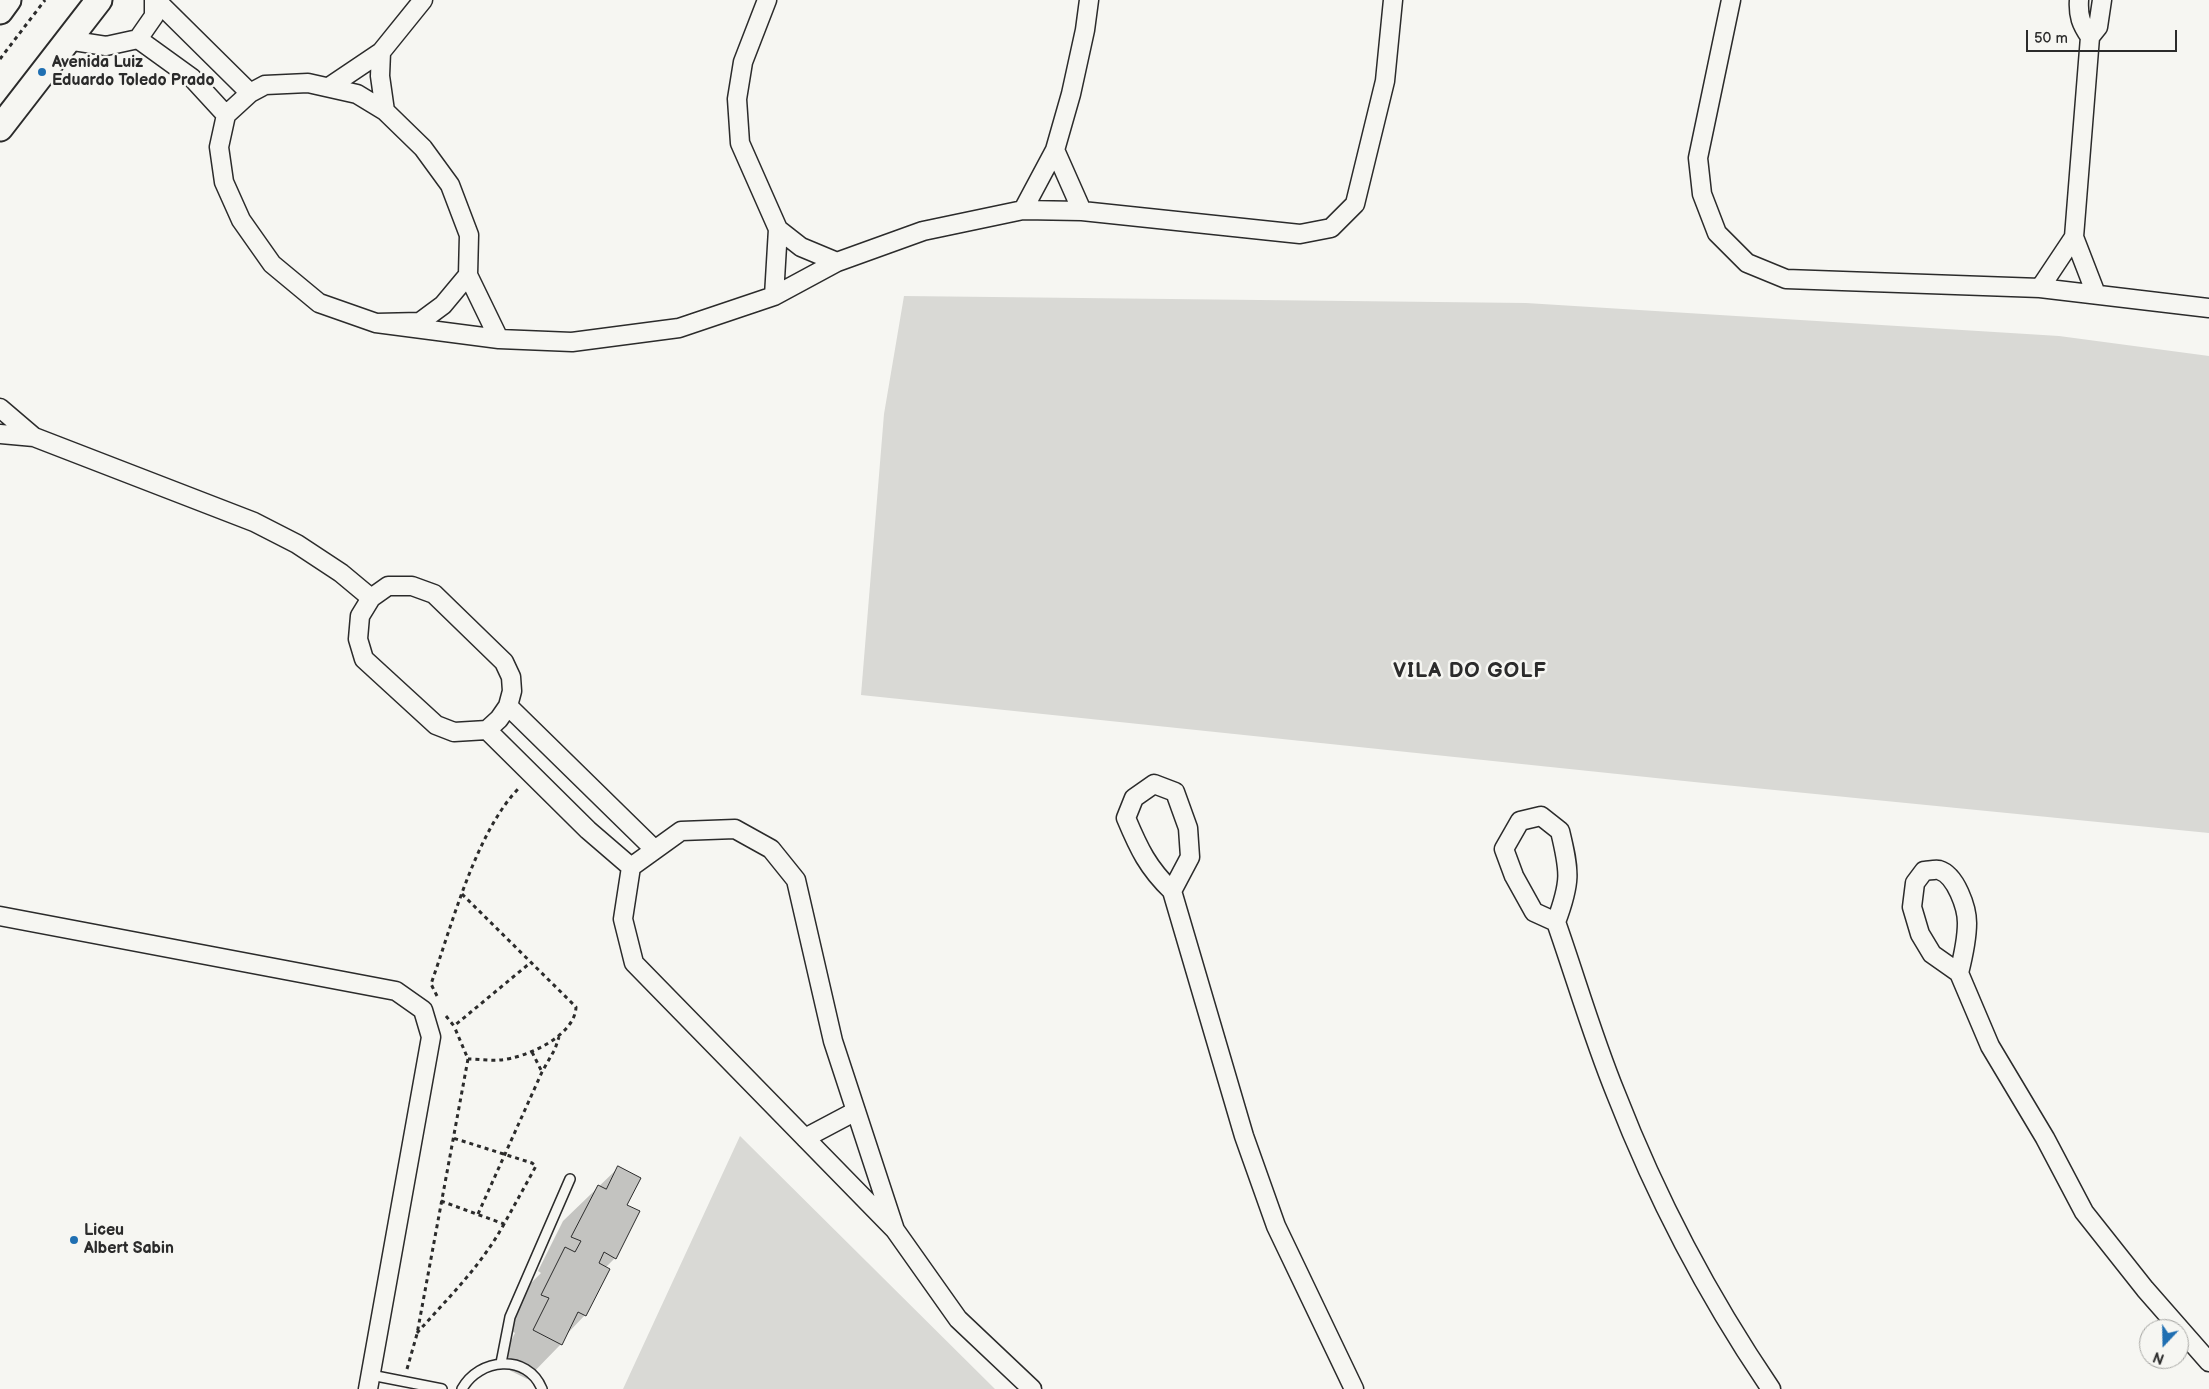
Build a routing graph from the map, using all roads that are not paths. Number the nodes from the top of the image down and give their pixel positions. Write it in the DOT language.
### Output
graph roads {
  1 [pos="8,0"];
  2 [pos="99,0"];
  3 [pos="155,0"];
  4 [pos="424,0"];
  5 [pos="767,0"];
  6 [pos="1089,0"];
  7 [pos="1394,0"];
  8 [pos="1731,0"];
  9 [pos="2079,0"];
  10 [pos="2102,0"];
  11 [pos="0,11"];
  12 [pos="2090,37"];
  13 [pos="138,39"];
  14 [pos="67,40"];
  15 [pos="381,52"];
  16 [pos="330,87"];
  17 [pos="250,93"];
  18 [pos="384,111"];
  19 [pos="226,115"];
  20 [pos="0,128"];
  21 [pos="1055,150"];
  22 [pos="1023,210"];
  23 [pos="1082,210"];
  24 [pos="778,229"];
  25 [pos="2074,237"];
  26 [pos="837,262"];
  27 [pos="468,275"];
  28 [pos="2040,288"];
  29 [pos="2096,294"];
  30 [pos="774,296"];
  31 [pos="2209,308"];
  32 [pos="376,323"];
  33 [pos="500,339"];
  34 [pos="0,408"];
  35 [pos="0,434"];
  36 [pos="34,437"];
  37 [pos="371,598"];
  38 [pos="508,706"];
  39 [pos="487,730"];
  40 [pos="654,849"];
  41 [pos="631,867"];
  42 [pos="1172,891"];
  43 [pos="0,916"];
  44 [pos="1556,922"];
  45 [pos="1959,973"];
  46 [pos="856,1110"];
  47 [pos="805,1138"];
  48 [pos="570,1178"];
  49 [pos="895,1230"];
  50 [pos="2209,1362"];
  51 [pos="501,1363"];
  52 [pos="370,1382"];
  53 [pos="442,1389"];
  54 [pos="462,1389"];
  55 [pos="542,1389"];
  56 [pos="1032,1389"];
  57 [pos="1354,1389"];
  58 [pos="1771,1389"];
  1 -- 11 [label="main road"];
  2 -- 14 [label="main road"];
  3 -- 13 [label="street"];
  3 -- 17 [label="street"];
  4 -- 15 [label="street"];
  5 -- 24 [label="street"];
  6 -- 21 [label="street"];
  7 -- 23 [label="street"];
  8 -- 28 [label="street"];
  9 -- 12 [label="street"];
  10 -- 12 [label="street"];
  12 -- 25 [label="street"];
  13 -- 14 [label="street"];
  13 -- 19 [label="street"];
  14 -- 20 [label="main road"];
  15 -- 16 [label="street"];
  15 -- 18 [label="street"];
  16 -- 17 [label="street"];
  16 -- 18 [label="street"];
  17 -- 19 [label="street"];
  18 -- 27 [label="street"];
  19 -- 32 [label="street"];
  21 -- 22 [label="street"];
  21 -- 23 [label="street"];
  22 -- 23 [label="street"];
  22 -- 26 [label="street"];
  24 -- 26 [label="street"];
  24 -- 30 [label="street"];
  25 -- 28 [label="street"];
  25 -- 29 [label="street"];
  26 -- 30 [label="street"];
  27 -- 32 [label="street"];
  27 -- 33 [label="street"];
  28 -- 29 [label="street"];
  29 -- 31 [label="street"];
  30 -- 33 [label="street"];
  32 -- 33 [label="street"];
  34 -- 36 [label="street"];
  35 -- 36 [label="street"];
  36 -- 37 [label="street"];
  37 -- 38 [label="street"];
  37 -- 39 [label="street"];
  38 -- 39 [label="street"];
  38 -- 40 [label="street"];
  39 -- 41 [label="street"];
  40 -- 41 [label="street"];
  40 -- 46 [label="street"];
  41 -- 47 [label="street"];
  42 -- 42 [label="street"];
  42 -- 57 [label="street"];
  43 -- 52 [label="street"];
  44 -- 44 [label="street"];
  44 -- 58 [label="street"];
  45 -- 45 [label="street"];
  45 -- 50 [label="street"];
  46 -- 47 [label="street"];
  46 -- 49 [label="street"];
  47 -- 49 [label="street"];
  48 -- 51 [label="lane"];
  49 -- 56 [label="street"];
  51 -- 54 [label="lane"];
  51 -- 55 [label="lane"];
  52 -- 53 [label="lane"];
}
